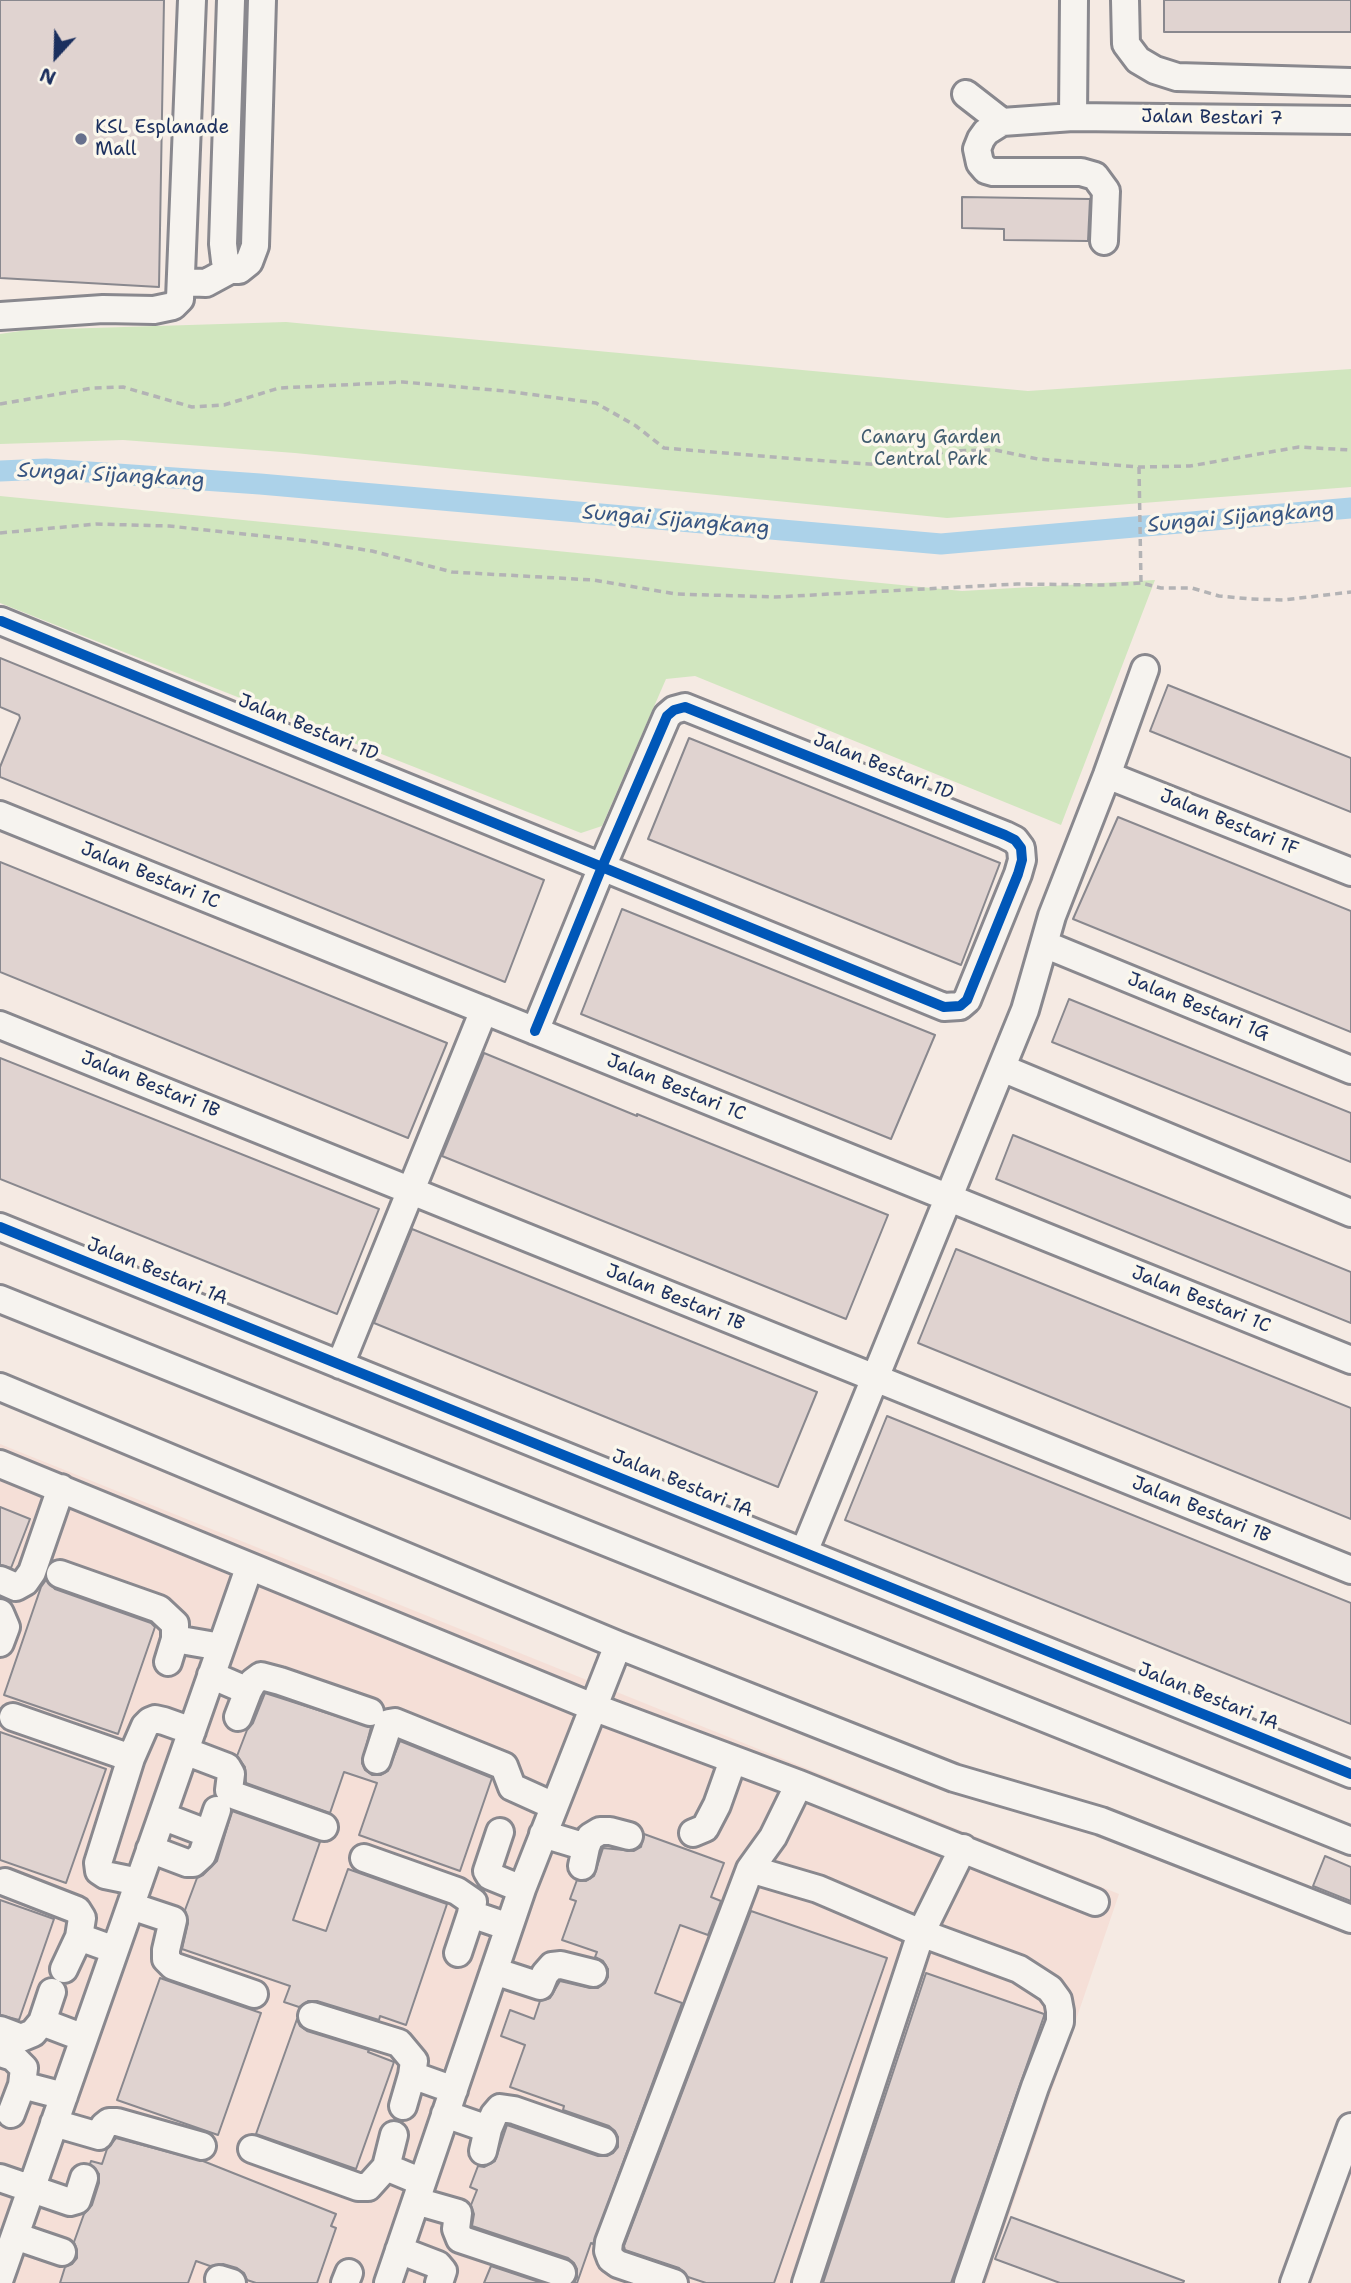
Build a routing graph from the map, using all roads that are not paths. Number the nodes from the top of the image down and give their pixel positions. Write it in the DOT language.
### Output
graph roads {
  1 [pos="192,0"];
  2 [pos="231,0"];
  3 [pos="262,0"];
  4 [pos="1074,0"];
  5 [pos="1125,0"];
  6 [pos="1351,82"];
  7 [pos="966,94"];
  8 [pos="1073,117"];
  9 [pos="1351,120"];
  10 [pos="1002,122"];
  11 [pos="1104,240"];
  12 [pos="230,270"];
  13 [pos="181,282"];
  14 [pos="0,316"];
  15 [pos="0,621"];
  16 [pos="1145,669"];
  17 [pos="1107,775"];
  18 [pos="0,815"];
  19 [pos="602,867"];
  20 [pos="1351,872"];
  21 [pos="1044,944"];
  22 [pos="484,1010"];
  23 [pos="0,1025"];
  24 [pos="535,1031"];
  25 [pos="1002,1068"];
  26 [pos="1351,1070"];
  27 [pos="411,1191"];
  28 [pos="950,1198"];
  29 [pos="1351,1213"];
  30 [pos="0,1227"];
  31 [pos="0,1299"];
  32 [pos="1351,1360"];
  33 [pos="340,1365"];
  34 [pos="874,1378"];
  35 [pos="0,1387"];
  36 [pos="0,1464"];
  37 [pos="61,1488"];
  38 [pos="804,1552"];
  39 [pos="249,1568"];
  40 [pos="1351,1570"];
  41 [pos="60,1574"];
  42 [pos="0,1580"];
  43 [pos="0,1613"];
  44 [pos="0,1643"];
  45 [pos="618,1646"];
  46 [pos="221,1647"];
  47 [pos="211,1675"];
  48 [pos="248,1691"];
  49 [pos="593,1707"];
  50 [pos="370,1712"];
  51 [pos="13,1717"];
  52 [pos="238,1717"];
  53 [pos="188,1741"];
  54 [pos="131,1758"];
  55 [pos="377,1760"];
  56 [pos="733,1760"];
  57 [pos="1351,1774"];
  58 [pos="799,1784"];
  59 [pos="554,1806"];
  60 [pos="113,1819"];
  61 [pos="324,1827"];
  62 [pos="500,1832"];
  63 [pos="156,1833"];
  64 [pos="693,1833"];
  65 [pos="542,1834"];
  66 [pos="629,1836"];
  67 [pos="1351,1841"];
  68 [pos="963,1848"];
  69 [pos="363,1857"];
  70 [pos="750,1869"];
  71 [pos="5,1882"];
  72 [pos="522,1889"];
  73 [pos="135,1894"];
  74 [pos="1095,1902"];
  75 [pos="471,1914"];
  76 [pos="1351,1919"];
  77 [pos="509,1927"];
  78 [pos="922,1933"];
  79 [pos="79,1937"];
  80 [pos="115,1950"];
  81 [pos="458,1953"];
  82 [pos="64,1969"];
  83 [pos="494,1971"];
  84 [pos="593,1973"];
  85 [pos="52,1992"];
  86 [pos="254,1994"];
  87 [pos="312,2016"];
  88 [pos="42,2022"];
  89 [pos="0,2031"];
  90 [pos="84,2038"];
  91 [pos="0,2053"];
  92 [pos="412,2075"];
  93 [pos="22,2085"];
  94 [pos="64,2096"];
  95 [pos="450,2102"];
  96 [pos="403,2106"];
  97 [pos="11,2114"];
  98 [pos="54,2123"];
  99 [pos="1351,2127"];
  100 [pos="394,2135"];
  101 [pos="603,2141"];
  102 [pos="202,2146"];
  103 [pos="252,2149"];
  104 [pos="91,2157"];
  105 [pos="386,2167"];
  106 [pos="0,2178"];
  107 [pos="32,2189"];
  108 [pos="419,2192"];
  109 [pos="8,2246"];
  110 [pos="399,2250"];
  111 [pos="62,2252"];
  112 [pos="562,2273"];
  113 [pos="0,2278"];
  114 [pos="388,2283"];
  115 [pos="439,2283"];
  116 [pos="674,2283"];
  117 [pos="806,2283"];
  118 [pos="968,2283"];
  119 [pos="1294,2283"];
  1 -- 13 [label="street"];
  2 -- 12 [label="street"];
  3 -- 12 [label="street"];
  4 -- 8 [label="street"];
  5 -- 6 [label="street"];
  7 -- 10 [label="street"];
  8 -- 9 [label="street, Jalan Bestari 7"];
  8 -- 10 [label="street, Jalan Bestari 7"];
  10 -- 11 [label="street"];
  12 -- 13 [label="street"];
  13 -- 14 [label="street"];
  15 -- 19 [label="street, Jalan Bestari 1D"];
  16 -- 17 [label="street"];
  17 -- 20 [label="street, Jalan Bestari 1F"];
  17 -- 21 [label="street"];
  18 -- 22 [label="street, Jalan Bestari 1C"];
  19 -- 19 [label="street, Jalan Bestari 1D"];
  19 -- 24 [label="street"];
  21 -- 25 [label="street"];
  21 -- 26 [label="street, Jalan Bestari 1G"];
  22 -- 24 [label="street, Jalan Bestari 1C"];
  22 -- 27 [label="street"];
  23 -- 27 [label="street, Jalan Bestari 1B"];
  24 -- 28 [label="street, Jalan Bestari 1C"];
  25 -- 28 [label="street"];
  25 -- 29 [label="street"];
  27 -- 33 [label="street"];
  27 -- 34 [label="street, Jalan Bestari 1B"];
  28 -- 32 [label="street, Jalan Bestari 1C"];
  28 -- 34 [label="street"];
  30 -- 33 [label="street, Jalan Bestari 1A"];
  31 -- 67 [label="street"];
  33 -- 38 [label="street, Jalan Bestari 1A"];
  34 -- 38 [label="street"];
  34 -- 40 [label="street, Jalan Bestari 1B"];
  35 -- 45 [label="street"];
  36 -- 37 [label="street"];
  37 -- 39 [label="street"];
  37 -- 42 [label="street"];
  38 -- 57 [label="street, Jalan Bestari 1A"];
  39 -- 46 [label="street"];
  39 -- 49 [label="street"];
  41 -- 46 [label="street"];
  43 -- 44 [label="street"];
  45 -- 49 [label="street"];
  45 -- 76 [label="street"];
  46 -- 47 [label="street"];
  47 -- 48 [label="street"];
  47 -- 53 [label="street"];
  48 -- 50 [label="street"];
  48 -- 52 [label="street"];
  49 -- 56 [label="street"];
  49 -- 59 [label="street"];
  51 -- 54 [label="street"];
  53 -- 54 [label="street"];
  53 -- 61 [label="street"];
  53 -- 63 [label="street"];
  54 -- 60 [label="street"];
  55 -- 59 [label="street"];
  56 -- 58 [label="street"];
  56 -- 64 [label="street"];
  58 -- 68 [label="street"];
  58 -- 70 [label="street"];
  59 -- 65 [label="street"];
  60 -- 63 [label="street"];
  60 -- 73 [label="street"];
  62 -- 72 [label="street"];
  63 -- 63 [label="street"];
  63 -- 73 [label="street"];
  65 -- 66 [label="street"];
  65 -- 72 [label="street"];
  68 -- 74 [label="street"];
  68 -- 78 [label="street"];
  69 -- 75 [label="street"];
  70 -- 78 [label="street"];
  70 -- 116 [label="street"];
  71 -- 79 [label="street"];
  72 -- 77 [label="street"];
  73 -- 80 [label="street"];
  73 -- 86 [label="street"];
  75 -- 77 [label="street"];
  75 -- 81 [label="street"];
  77 -- 83 [label="street"];
  78 -- 117 [label="street"];
  78 -- 118 [label="street"];
  79 -- 80 [label="street"];
  79 -- 82 [label="street"];
  80 -- 90 [label="street"];
  83 -- 84 [label="street"];
  83 -- 95 [label="street"];
  85 -- 88 [label="street"];
  87 -- 92 [label="street"];
  88 -- 89 [label="street"];
  88 -- 90 [label="street"];
  90 -- 94 [label="street"];
  91 -- 93 [label="street"];
  92 -- 95 [label="street"];
  92 -- 96 [label="street"];
  93 -- 94 [label="street"];
  93 -- 97 [label="street"];
  94 -- 98 [label="street"];
  95 -- 101 [label="street"];
  95 -- 108 [label="street"];
  98 -- 104 [label="street"];
  98 -- 107 [label="street"];
  99 -- 119 [label="street"];
  100 -- 105 [label="street"];
  102 -- 104 [label="street"];
  103 -- 105 [label="street"];
  104 -- 107 [label="street"];
  105 -- 108 [label="street"];
  106 -- 107 [label="street"];
  107 -- 109 [label="street"];
  108 -- 110 [label="street"];
  108 -- 112 [label="street"];
  109 -- 111 [label="street"];
  109 -- 113 [label="street"];
  110 -- 114 [label="street"];
  110 -- 115 [label="street"];
}
